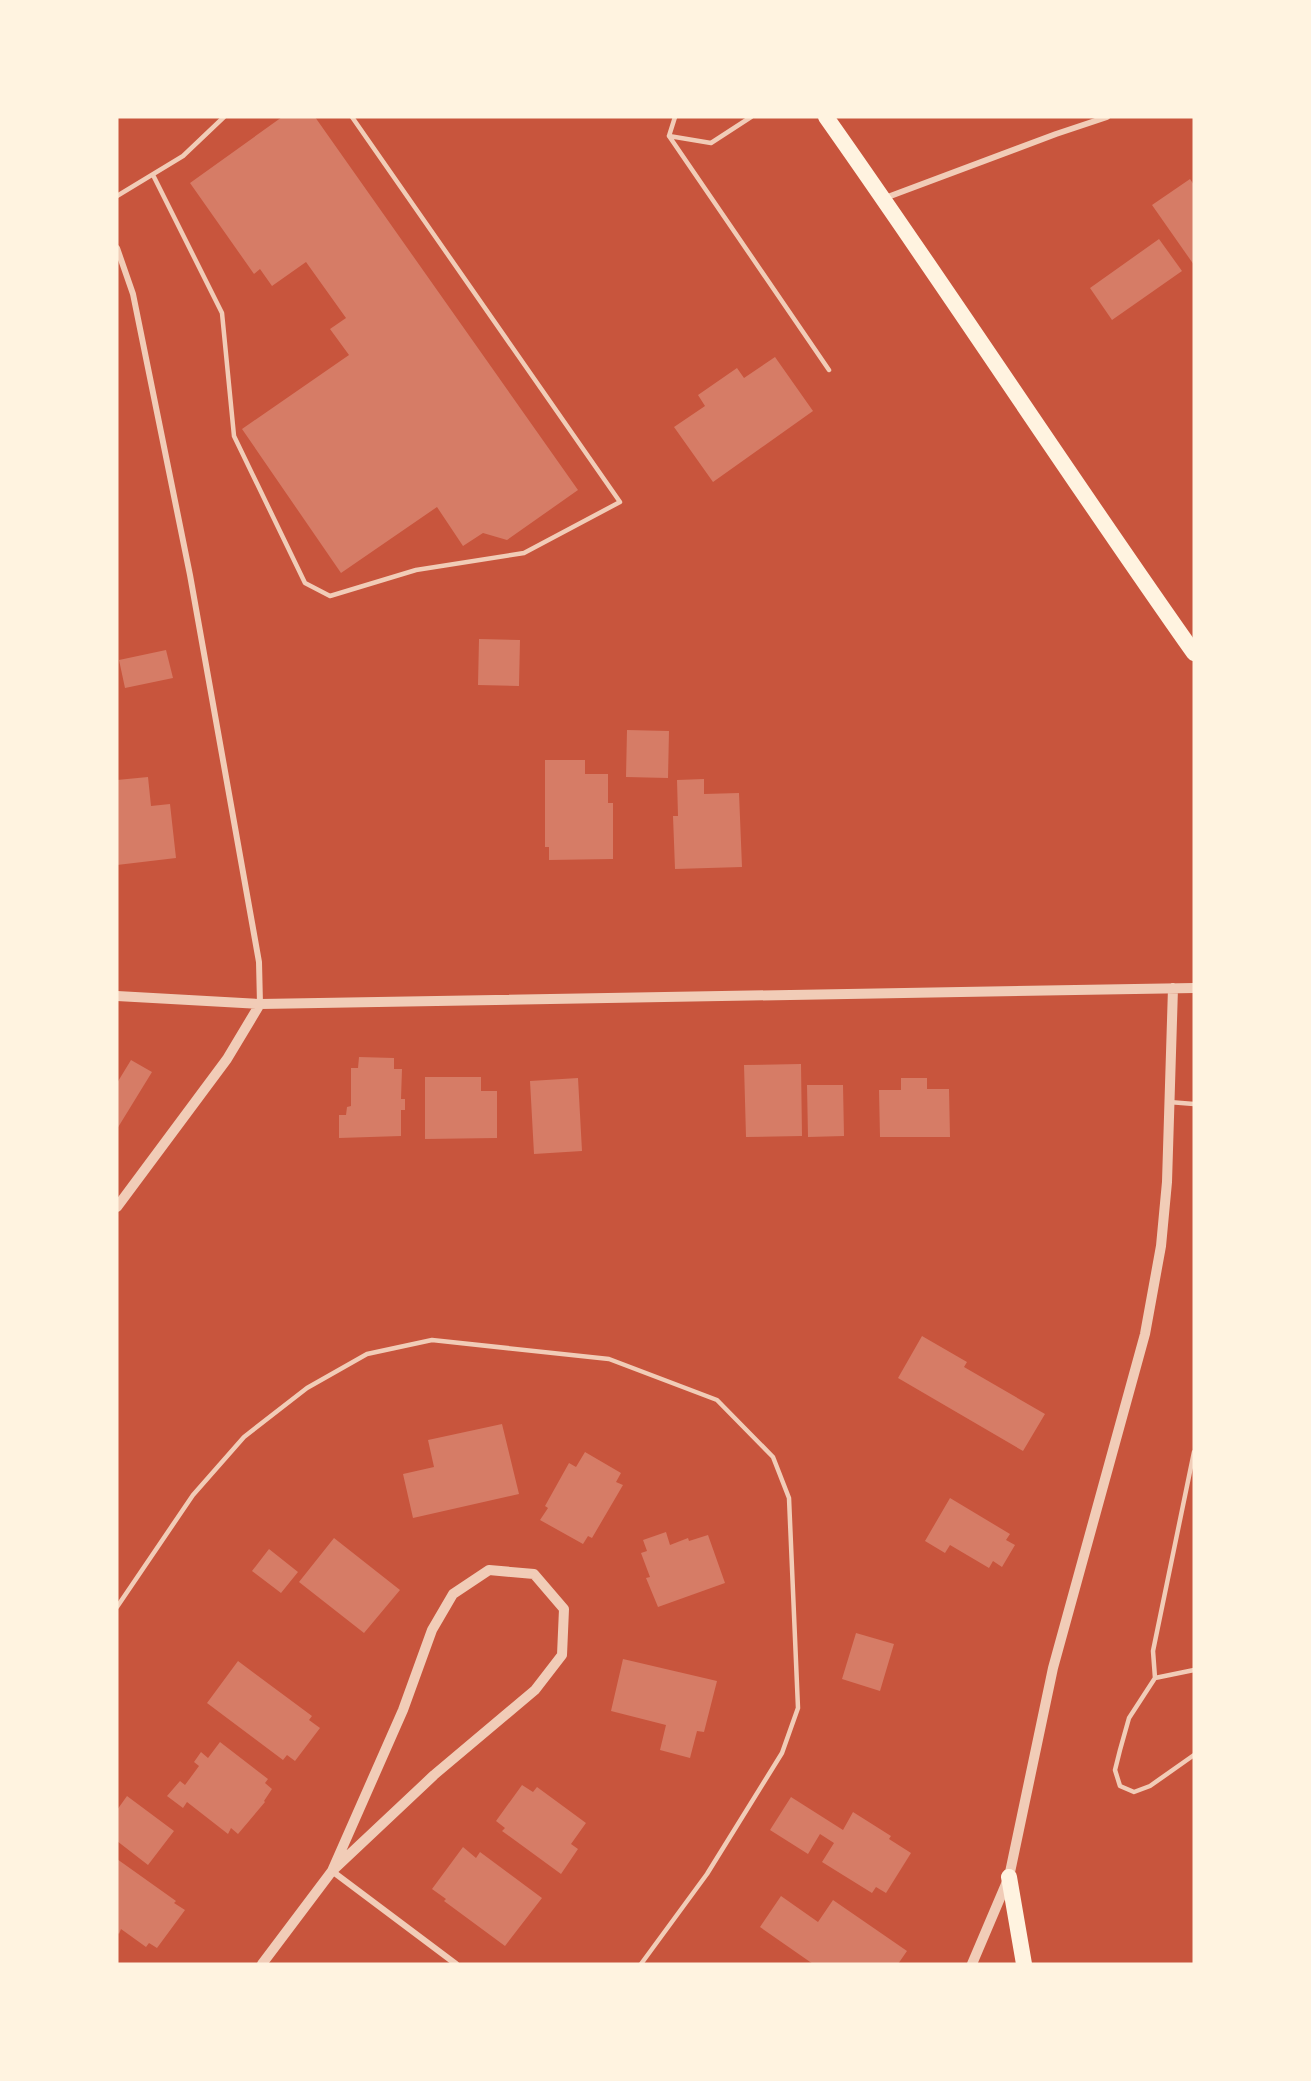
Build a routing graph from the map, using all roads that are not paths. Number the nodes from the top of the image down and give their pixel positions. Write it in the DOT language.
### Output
graph roads {
  1 [pos="224,117"];
  2 [pos="352,117"];
  3 [pos="675,117"];
  4 [pos="751,117"];
  5 [pos="826,117"];
  6 [pos="1107,117"];
  7 [pos="669,136"];
  8 [pos="153,175"];
  9 [pos="117,196"];
  10 [pos="884,198"];
  11 [pos="117,248"];
  12 [pos="829,370"];
  13 [pos="1194,653"];
  14 [pos="1173,988"];
  15 [pos="1194,988"];
  16 [pos="117,996"];
  17 [pos="260,1004"];
  18 [pos="1169,1102"];
  19 [pos="1194,1104"];
  20 [pos="117,1207"];
  21 [pos="1194,1452"];
  22 [pos="117,1607"];
  23 [pos="1194,1670"];
  24 [pos="1155,1678"];
  25 [pos="1194,1755"];
  26 [pos="332,1871"];
  27 [pos="1009,1877"];
  28 [pos="262,1964"];
  29 [pos="456,1964"];
  30 [pos="641,1964"];
  31 [pos="972,1964"];
  32 [pos="1024,1964"];
  1 -- 8 [label="lane"];
  2 -- 8 [label="lane"];
  3 -- 7 [label="lane"];
  4 -- 7 [label="lane"];
  5 -- 10 [label="highway"];
  6 -- 10 [label="street"];
  7 -- 12 [label="lane"];
  8 -- 9 [label="lane"];
  10 -- 13 [label="highway"];
  11 -- 17 [label="street"];
  14 -- 15 [label="street"];
  14 -- 17 [label="street"];
  14 -- 18 [label="street"];
  16 -- 17 [label="street"];
  17 -- 20 [label="street"];
  18 -- 19 [label="lane"];
  18 -- 27 [label="street"];
  21 -- 24 [label="lane"];
  22 -- 30 [label="lane"];
  23 -- 24 [label="lane"];
  24 -- 25 [label="lane"];
  26 -- 26 [label="street"];
  26 -- 28 [label="street"];
  26 -- 29 [label="street"];
  27 -- 31 [label="street"];
  27 -- 32 [label="highway"];
}
